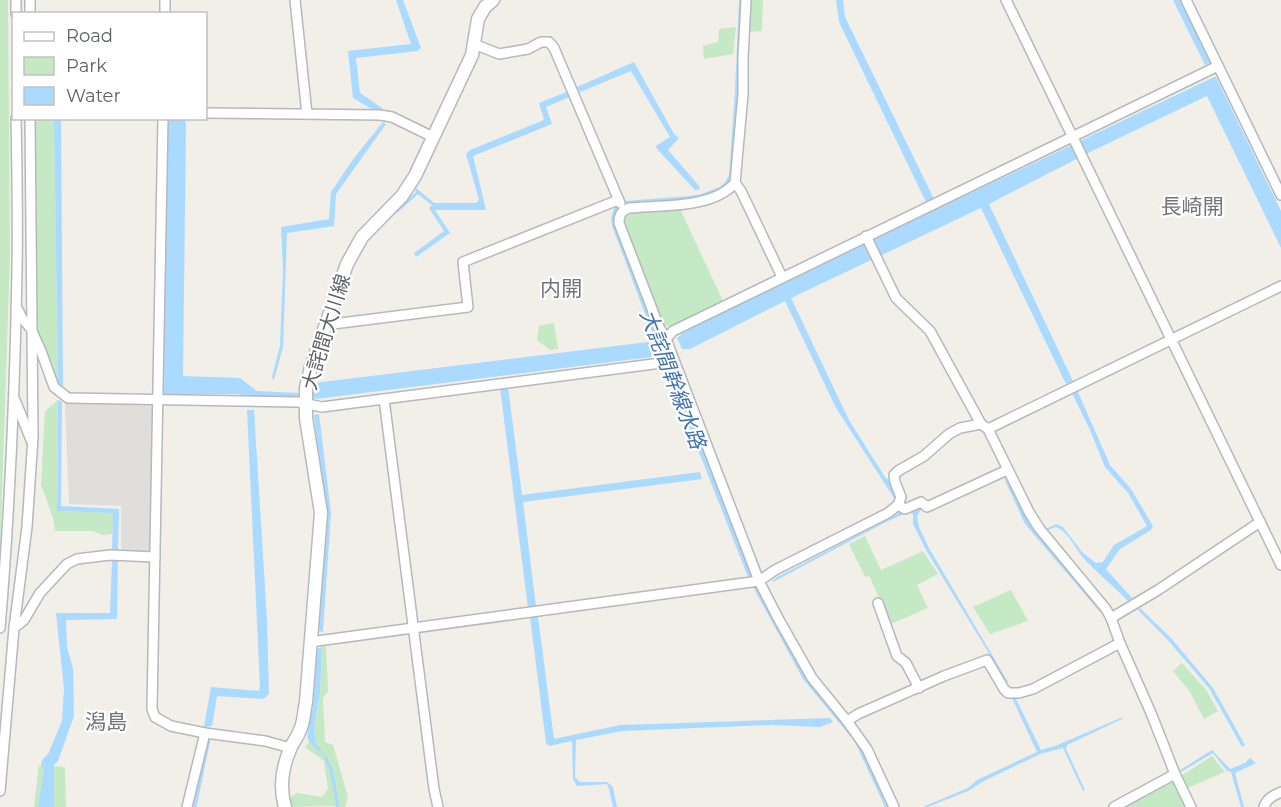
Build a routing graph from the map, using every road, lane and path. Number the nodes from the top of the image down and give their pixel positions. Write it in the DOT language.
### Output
graph roads {
  1 [pos="295,0"];
  2 [pos="493,0"];
  3 [pos="746,0"];
  4 [pos="1005,0"];
  5 [pos="1186,0"];
  6 [pos="474,44"];
  7 [pos="1218,66"];
  8 [pos="207,113"];
  9 [pos="307,114"];
  10 [pos="16,120"];
  11 [pos="30,120"];
  12 [pos="163,120"];
  13 [pos="433,137"];
  14 [pos="1073,138"];
  15 [pos="735,183"];
  16 [pos="1281,195"];
  17 [pos="621,205"];
  18 [pos="866,236"];
  19 [pos="782,277"];
  20 [pos="1281,286"];
  21 [pos="16,306"];
  22 [pos="325,325"];
  23 [pos="31,329"];
  24 [pos="666,339"];
  25 [pos="1171,340"];
  26 [pos="672,359"];
  27 [pos="14,396"];
  28 [pos="384,399"];
  29 [pos="158,400"];
  30 [pos="305,404"];
  31 [pos="985,427"];
  32 [pos="32,445"];
  33 [pos="1007,470"];
  34 [pos="898,505"];
  35 [pos="1260,522"];
  36 [pos="155,557"];
  37 [pos="1281,565"];
  38 [pos="754,582"];
  39 [pos="878,603"];
  40 [pos="1111,618"];
  41 [pos="0,628"];
  42 [pos="14,628"];
  43 [pos="414,628"];
  44 [pos="310,642"];
  45 [pos="1120,643"];
  46 [pos="919,688"];
  47 [pos="847,721"];
  48 [pos="205,733"];
  49 [pos="291,748"];
  50 [pos="1175,774"];
  51 [pos="0,791"];
  52 [pos="1281,792"];
  53 [pos="187,807"];
  54 [pos="285,807"];
  55 [pos="438,807"];
  56 [pos="894,807"];
  57 [pos="1114,807"];
  58 [pos="1191,807"];
  59 [pos="1264,807"];
  1 -- 9 [label="street"];
  2 -- 6 [label="main road, 大詫間大川線"];
  3 -- 15 [label="street"];
  4 -- 14 [label="street"];
  5 -- 7 [label="street"];
  6 -- 13 [label="main road, 大詫間大川線"];
  6 -- 17 [label="street"];
  7 -- 14 [label="street"];
  7 -- 16 [label="street"];
  8 -- 9 [label="street"];
  9 -- 13 [label="street"];
  10 -- 21 [label="street"];
  11 -- 23 [label="street"];
  12 -- 29 [label="street"];
  13 -- 22 [label="main road, 大詫間大川線"];
  14 -- 18 [label="street"];
  14 -- 25 [label="street"];
  15 -- 17 [label="street"];
  15 -- 19 [label="street"];
  17 -- 22 [label="street"];
  17 -- 24 [label="street"];
  18 -- 19 [label="street"];
  18 -- 31 [label="street"];
  19 -- 24 [label="street"];
  20 -- 25 [label="street"];
  21 -- 23 [label="street"];
  21 -- 27 [label="street"];
  22 -- 30 [label="main road, 大詫間大川線"];
  23 -- 29 [label="street"];
  23 -- 32 [label="street"];
  24 -- 26 [label="street"];
  25 -- 31 [label="street"];
  25 -- 35 [label="street"];
  26 -- 28 [label="street"];
  26 -- 38 [label="street"];
  27 -- 32 [label="street"];
  27 -- 41 [label="street"];
  28 -- 30 [label="street"];
  28 -- 43 [label="street"];
  29 -- 30 [label="street"];
  29 -- 36 [label="street"];
  30 -- 44 [label="main road, 大詫間大川線"];
  31 -- 33 [label="street"];
  31 -- 34 [label="street"];
  32 -- 42 [label="street"];
  33 -- 34 [label="street"];
  33 -- 40 [label="street"];
  34 -- 38 [label="street"];
  35 -- 37 [label="street"];
  35 -- 40 [label="street"];
  36 -- 42 [label="street"];
  36 -- 48 [label="street"];
  38 -- 43 [label="street"];
  38 -- 47 [label="street"];
  39 -- 46 [label="street"];
  40 -- 45 [label="street"];
  42 -- 51 [label="street"];
  43 -- 44 [label="street"];
  43 -- 55 [label="street"];
  44 -- 49 [label="main road, 大詫間大川線"];
  45 -- 46 [label="street"];
  45 -- 50 [label="street"];
  46 -- 47 [label="street"];
  47 -- 56 [label="street"];
  48 -- 49 [label="street"];
  48 -- 53 [label="street"];
  49 -- 54 [label="main road, 大詫間大川線"];
  50 -- 57 [label="street"];
  50 -- 58 [label="street"];
  52 -- 59 [label="street"];
}
